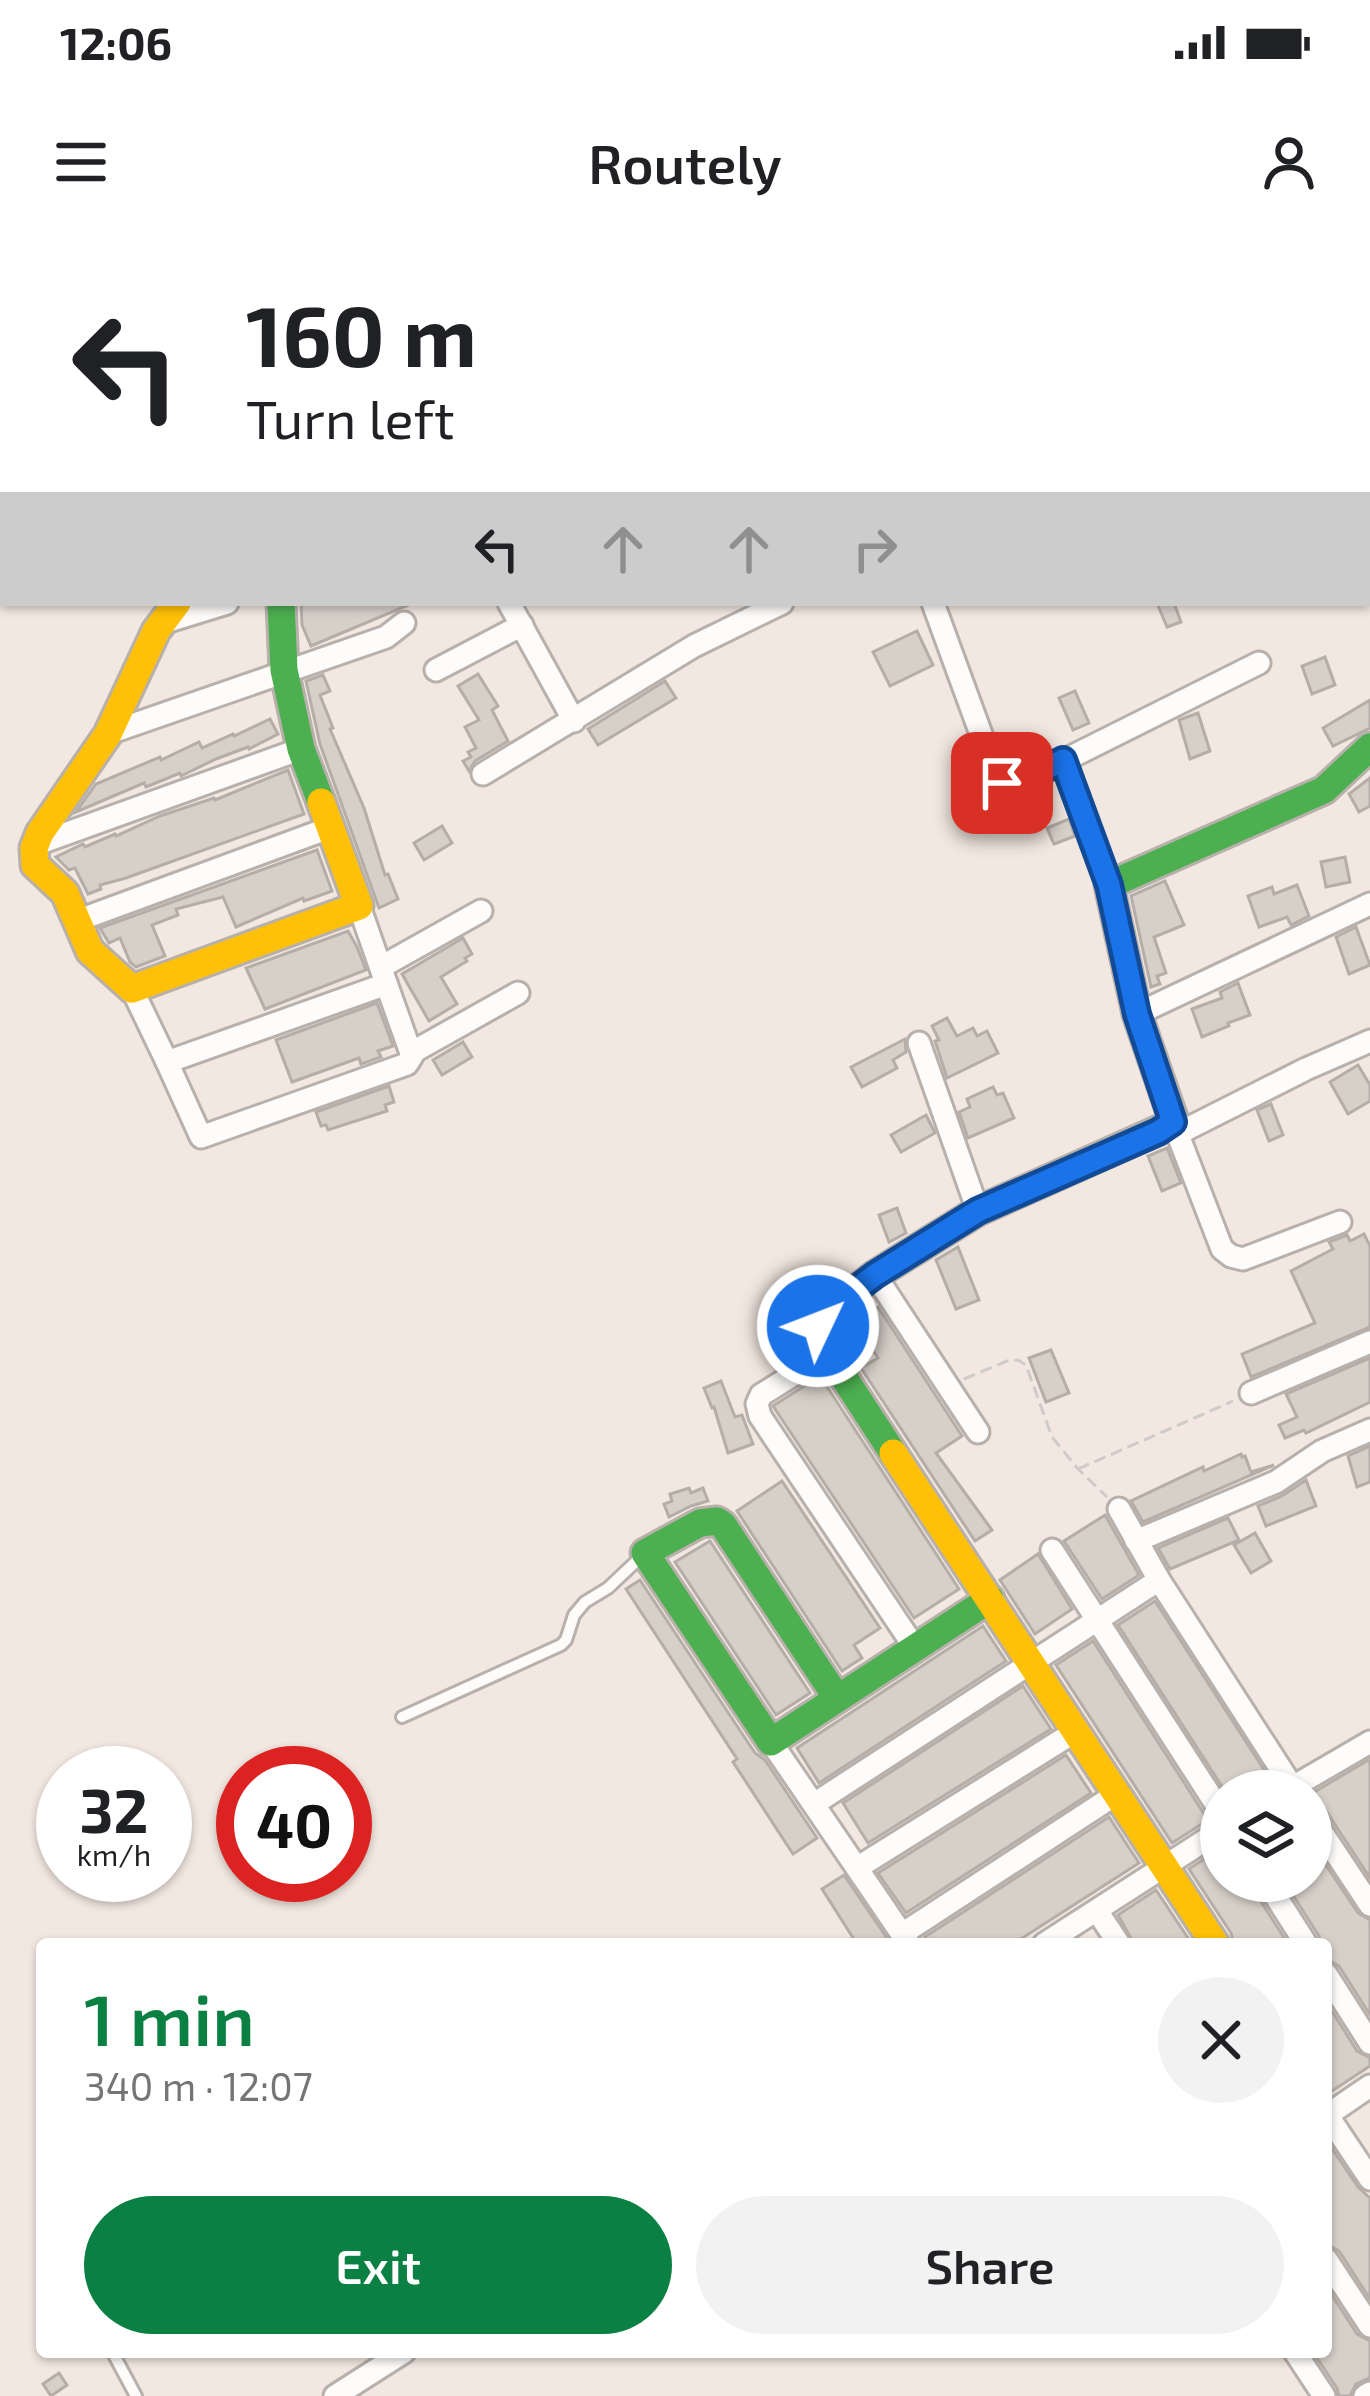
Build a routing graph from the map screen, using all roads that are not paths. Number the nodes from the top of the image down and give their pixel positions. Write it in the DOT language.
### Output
graph roads {
  1 [pos="209,606"];
  2 [pos="281,606"];
  3 [pos="511,606"];
  4 [pos="776,606"];
  5 [pos="934,606"];
  6 [pos="169,613"];
  7 [pos="404,623"];
  8 [pos="522,625"];
  9 [pos="1259,663"];
  10 [pos="284,670"];
  11 [pos="436,670"];
  12 [pos="574,721"];
  13 [pos="109,733"];
  14 [pos="1370,747"];
  15 [pos="301,749"];
  16 [pos="1063,760"];
  17 [pos="483,774"];
  18 [pos="328,828"];
  19 [pos="37,844"];
  20 [pos="1109,885"];
  21 [pos="1370,904"];
  22 [pos="359,906"];
  23 [pos="481,910"];
  24 [pos="79,920"];
  25 [pos="384,975"];
  26 [pos="132,989"];
  27 [pos="518,993"];
  28 [pos="1137,1014"];
  29 [pos="1370,1041"];
  30 [pos="920,1043"];
  31 [pos="411,1053"];
  32 [pos="166,1062"];
  33 [pos="1175,1128"];
  34 [pos="978,1211"];
  35 [pos="1340,1222"];
  36 [pos="875,1275"];
  37 [pos="1370,1342"];
  38 [pos="828,1353"];
  39 [pos="1251,1393"];
  40 [pos="1370,1430"];
  41 [pos="978,1432"];
  42 [pos="1119,1509"];
  43 [pos="1136,1541"];
  44 [pos="1052,1550"];
  45 [pos="645,1553"];
  46 [pos="1159,1580"];
  47 [pos="990,1599"];
  48 [pos="1096,1621"];
  49 [pos="913,1645"];
  50 [pos="1032,1665"];
  51 [pos="837,1698"];
  52 [pos="402,1717"];
  53 [pos="1076,1731"];
  54 [pos="771,1742"];
  55 [pos="1367,1749"];
  56 [pos="1278,1770"];
  57 [pos="1328,1770"];
  58 [pos="1200,1780"];
  59 [pos="1115,1795"];
  60 [pos="814,1804"];
  61 [pos="1200,1843"];
  62 [pos="1332,1848"];
  63 [pos="1163,1865"];
  64 [pos="857,1868"];
  65 [pos="1279,1902"];
  66 [pos="1370,1905"];
  67 [pos="1097,1911"];
  68 [pos="904,1938"];
  69 [pos="906,1938"];
  70 [pos="1054,1938"];
  71 [pos="1115,1938"];
  72 [pos="1211,1938"];
  73 [pos="1302,1938"];
  74 [pos="1332,1983"];
  75 [pos="1370,2043"];
  76 [pos="1370,2086"];
  77 [pos="1332,2111"];
  78 [pos="1332,2124"];
  79 [pos="1370,2179"];
  80 [pos="1332,2268"];
  81 [pos="1370,2326"];
  82 [pos="116,2358"];
  83 [pos="395,2358"];
  84 [pos="1299,2358"];
  85 [pos="136,2396"];
  86 [pos="335,2396"];
  87 [pos="1324,2396"];
  1 -- 6 [label="street"];
  2 -- 10 [label="street"];
  3 -- 8 [label="street"];
  4 -- 12 [label="street"];
  5 -- 16 [label="street"];
  6 -- 13 [label="street"];
  7 -- 10 [label="street"];
  8 -- 11 [label="street"];
  8 -- 12 [label="street"];
  9 -- 16 [label="street"];
  10 -- 13 [label="street"];
  10 -- 15 [label="street"];
  12 -- 17 [label="street"];
  13 -- 19 [label="street"];
  14 -- 20 [label="street"];
  15 -- 18 [label="street"];
  15 -- 19 [label="street"];
  16 -- 20 [label="street"];
  18 -- 22 [label="street"];
  18 -- 24 [label="street"];
  19 -- 24 [label="street"];
  20 -- 28 [label="street"];
  21 -- 28 [label="street"];
  22 -- 25 [label="street"];
  22 -- 26 [label="street"];
  23 -- 25 [label="street"];
  24 -- 26 [label="street"];
  25 -- 31 [label="street"];
  25 -- 32 [label="street"];
  26 -- 32 [label="street"];
  27 -- 31 [label="street"];
  28 -- 33 [label="street"];
  29 -- 33 [label="street"];
  30 -- 34 [label="street"];
  31 -- 32 [label="street"];
  33 -- 34 [label="street"];
  33 -- 35 [label="street"];
  34 -- 36 [label="street"];
  36 -- 38 [label="street"];
  36 -- 41 [label="street"];
  37 -- 39 [label="street"];
  38 -- 47 [label="street"];
  38 -- 49 [label="street"];
  40 -- 43 [label="street"];
  42 -- 43 [label="street"];
  43 -- 46 [label="street"];
  44 -- 48 [label="street"];
  45 -- 51 [label="street"];
  45 -- 52 [label="lane"];
  45 -- 54 [label="street"];
  46 -- 48 [label="street"];
  46 -- 56 [label="street"];
  47 -- 49 [label="street"];
  47 -- 50 [label="street"];
  48 -- 50 [label="street"];
  48 -- 58 [label="street"];
  49 -- 51 [label="street"];
  50 -- 53 [label="street"];
  50 -- 60 [label="street"];
  51 -- 54 [label="street"];
  53 -- 59 [label="street"];
  53 -- 64 [label="street"];
  54 -- 60 [label="street"];
  55 -- 57 [label="street"];
  59 -- 63 [label="street"];
  59 -- 69 [label="street"];
  60 -- 64 [label="street"];
  61 -- 63 [label="street"];
  62 -- 66 [label="street"];
  63 -- 67 [label="street"];
  63 -- 72 [label="street"];
  64 -- 68 [label="street"];
  65 -- 73 [label="street"];
  67 -- 70 [label="street"];
  67 -- 71 [label="street"];
  74 -- 75 [label="street"];
  76 -- 77 [label="street"];
  78 -- 79 [label="street"];
  80 -- 81 [label="street"];
  82 -- 85 [label="lane"];
  83 -- 86 [label="street"];
  84 -- 87 [label="street"];
}
